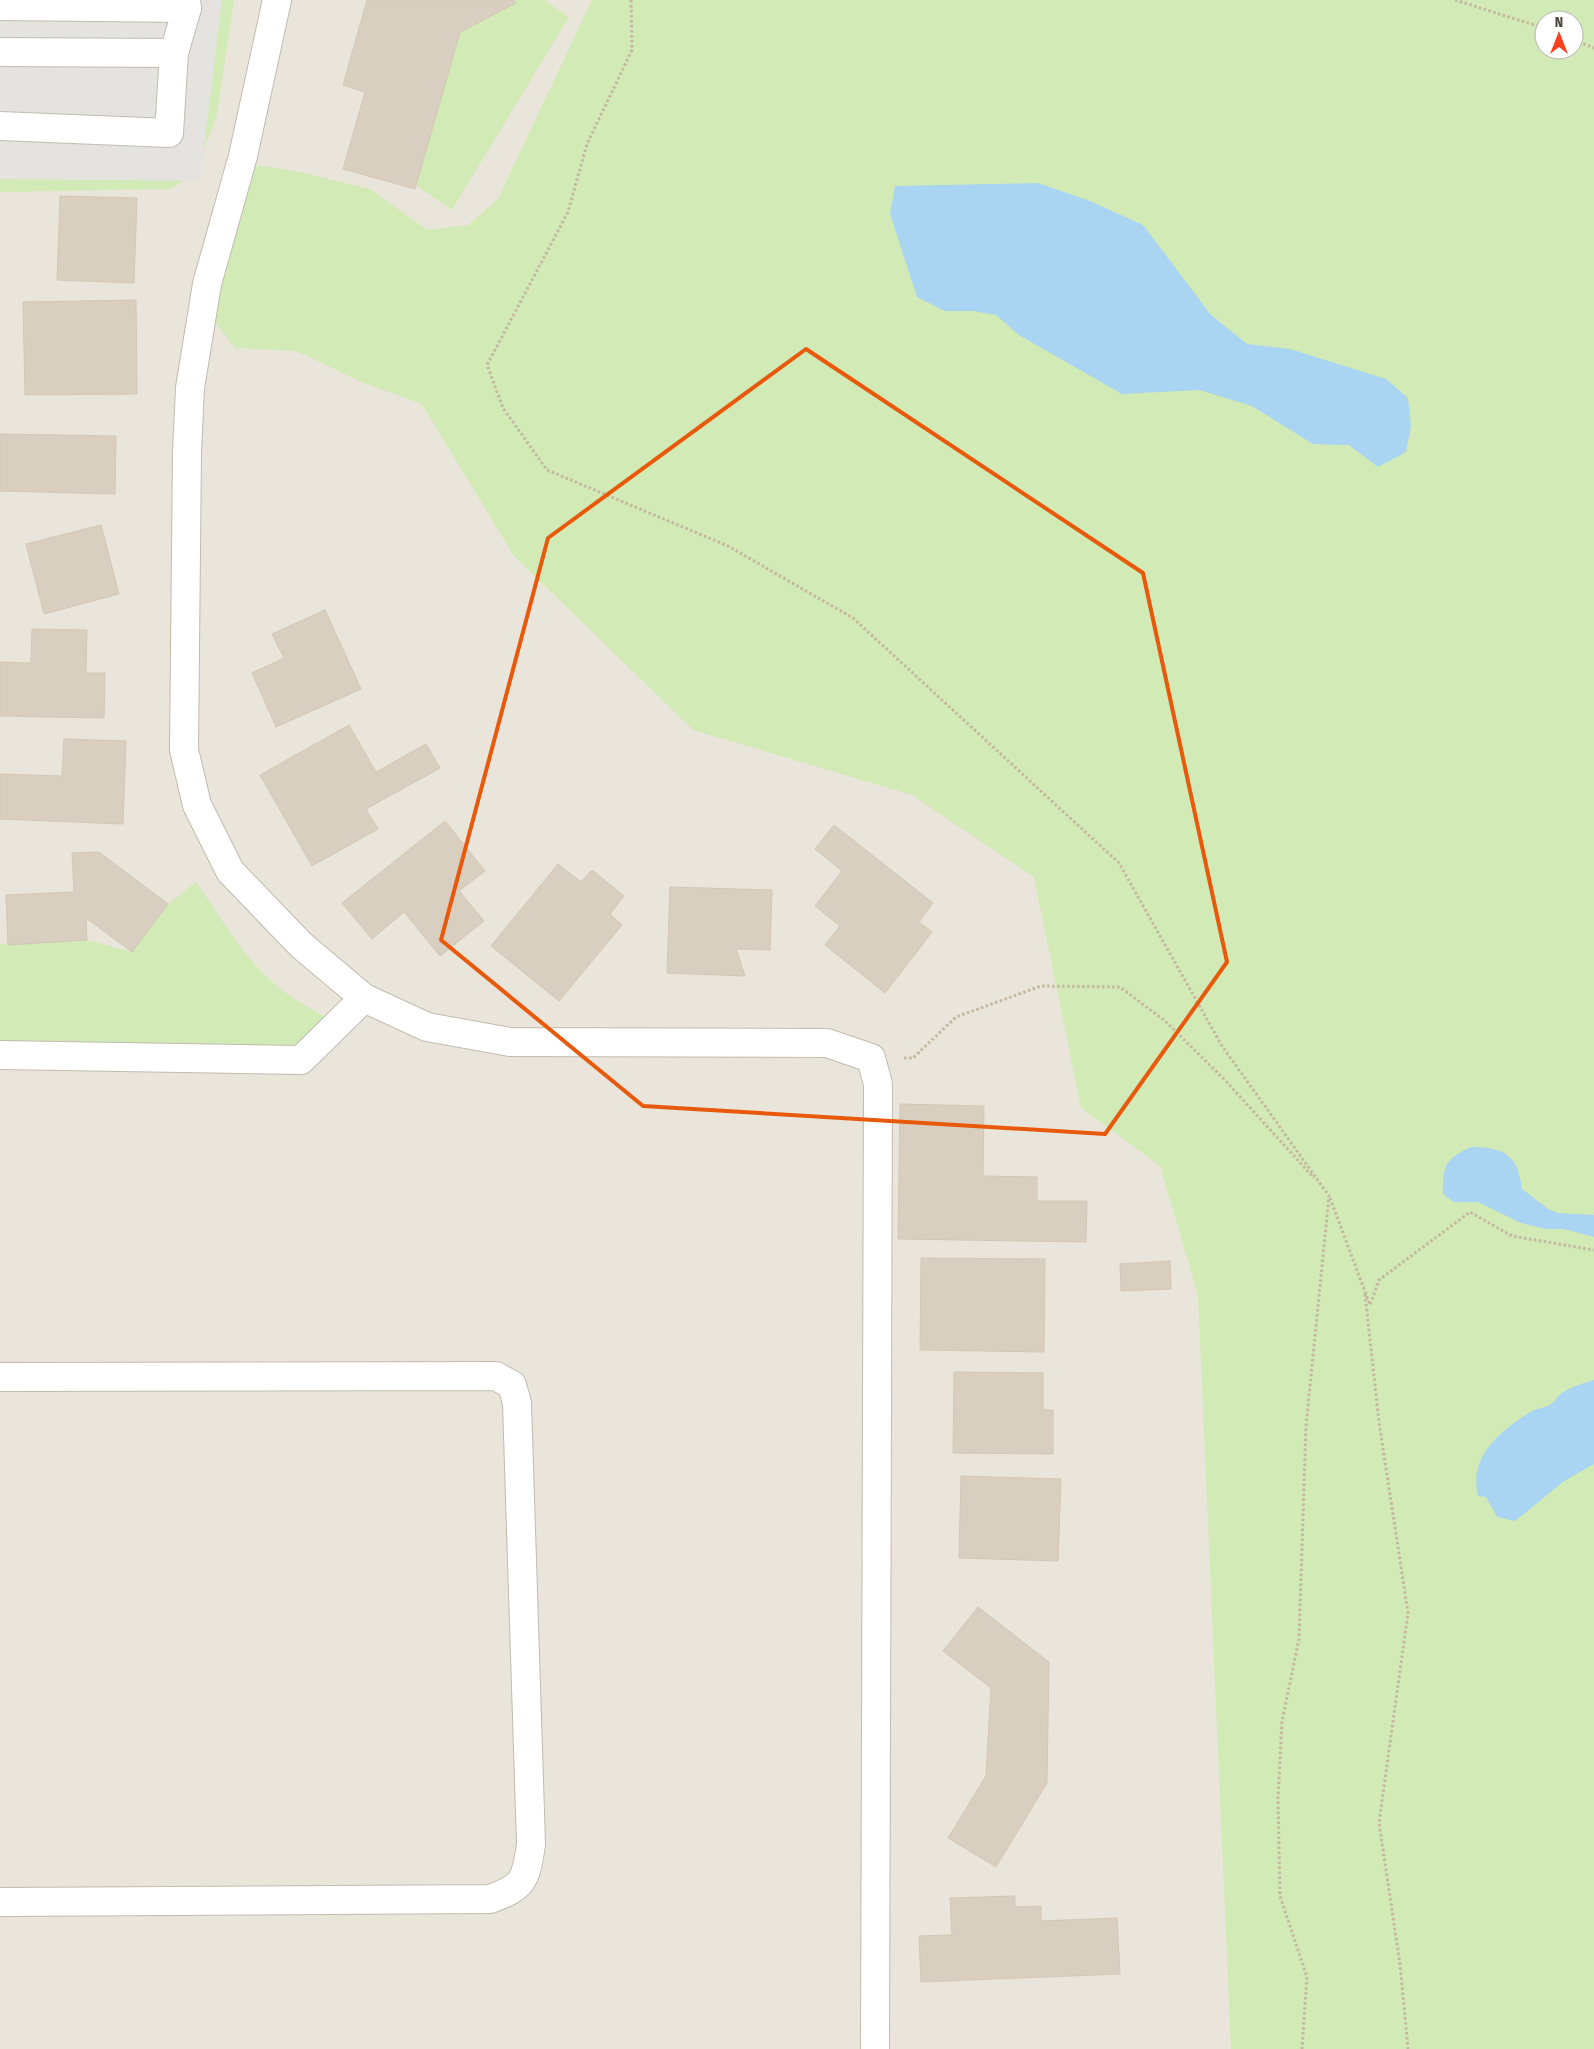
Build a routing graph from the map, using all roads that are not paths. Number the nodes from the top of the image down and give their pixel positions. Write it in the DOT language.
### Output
graph roads {
  1 [pos="277,0"];
  2 [pos="187,4"];
  3 [pos="0,6"];
  4 [pos="0,52"];
  5 [pos="174,53"];
  6 [pos="0,126"];
  7 [pos="364,998"];
  8 [pos="0,1055"];
  9 [pos="0,1377"];
  10 [pos="0,1902"];
  11 [pos="874,2049"];
  1 -- 7 [label="street"];
  2 -- 3 [label="street"];
  2 -- 5 [label="street"];
  4 -- 5 [label="street"];
  5 -- 6 [label="street"];
  7 -- 8 [label="street"];
  7 -- 11 [label="street"];
  9 -- 10 [label="street"];
}
